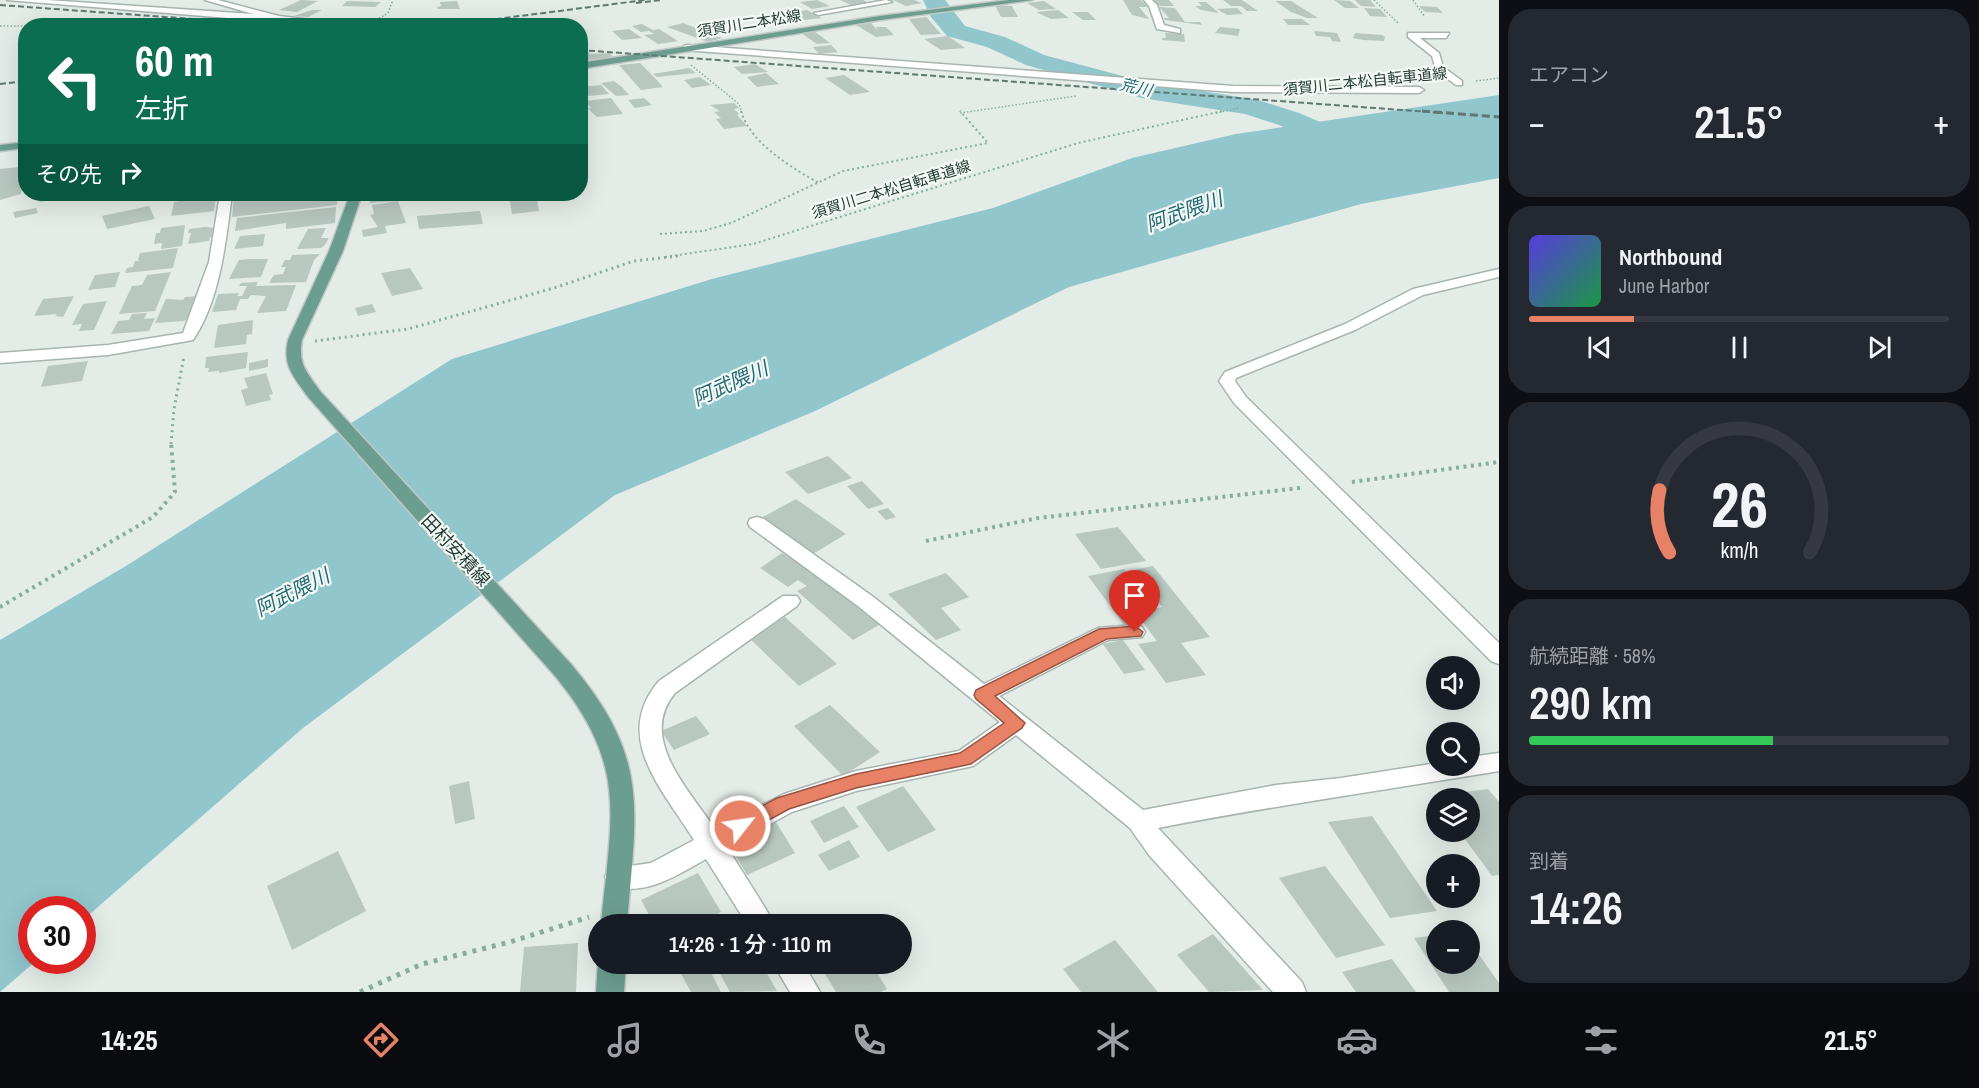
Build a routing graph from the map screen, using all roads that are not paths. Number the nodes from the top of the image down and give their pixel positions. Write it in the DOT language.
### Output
graph roads {
  1 [pos="11,0"];
  2 [pos="209,0"];
  3 [pos="1029,0"];
  4 [pos="1148,0"];
  5 [pos="888,2"];
  6 [pos="833,11"];
  7 [pos="818,13"];
  8 [pos="279,18"];
  9 [pos="857,22"];
  10 [pos="1177,31"];
  11 [pos="1446,35"];
  12 [pos="687,48"];
  13 [pos="588,65"];
  14 [pos="1459,83"];
  15 [pos="1419,90"];
  16 [pos="18,146"];
  17 [pos="0,148"];
  18 [pos="225,201"];
  19 [pos="354,201"];
  20 [pos="1499,273"];
  21 [pos="0,358"];
  22 [pos="757,523"];
  23 [pos="790,601"];
  24 [pos="1135,632"];
  25 [pos="1499,656"];
  26 [pos="982,695"];
  27 [pos="1016,723"];
  28 [pos="1499,762"];
  29 [pos="1139,821"];
  30 [pos="709,844"];
  31 [pos="618,877"];
  32 [pos="615,914"];
  33 [pos="755,914"];
  34 [pos="611,974"];
  35 [pos="794,974"];
  36 [pos="610,992"];
  37 [pos="806,992"];
  38 [pos="1292,992"];
  1 -- 8 [label="street"];
  2 -- 8 [label="street"];
  3 -- 9 [label="main road, 須賀川二本松線"];
  4 -- 10 [label="street"];
  5 -- 6 [label="street"];
  6 -- 7 [label="street"];
  6 -- 9 [label="street"];
  9 -- 12 [label="main road, 須賀川二本松線"];
  11 -- 14 [label="street"];
  12 -- 13 [label="main road, 須賀川二本松線"];
  12 -- 15 [label="street"];
  16 -- 17 [label="main road"];
  18 -- 21 [label="street"];
  19 -- 31 [label="main road, 田村安積線"];
  20 -- 25 [label="street"];
  22 -- 26 [label="street"];
  23 -- 30 [label="street"];
  24 -- 26 [label="street"];
  26 -- 27 [label="street"];
  27 -- 29 [label="street"];
  27 -- 30 [label="street"];
  28 -- 29 [label="street"];
  29 -- 38 [label="street"];
  30 -- 31 [label="street"];
  30 -- 33 [label="street"];
  31 -- 32 [label="main road, 田村安積線"];
  34 -- 36 [label="main road"];
  35 -- 37 [label="street"];
}
